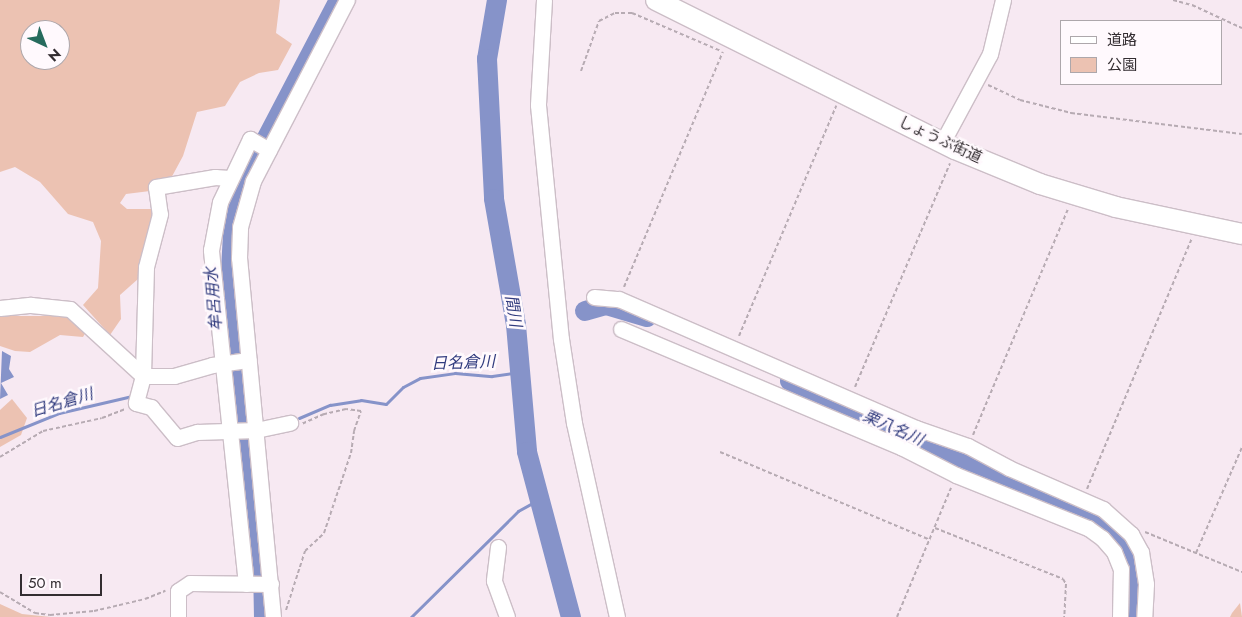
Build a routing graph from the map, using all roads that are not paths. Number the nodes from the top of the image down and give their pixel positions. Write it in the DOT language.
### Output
graph roads {
  1 [pos="347,0"];
  2 [pos="544,0"];
  3 [pos="656,0"];
  4 [pos="1003,0"];
  5 [pos="263,146"];
  6 [pos="949,146"];
  7 [pos="230,178"];
  8 [pos="1242,234"];
  9 [pos="594,297"];
  10 [pos="0,308"];
  11 [pos="621,329"];
  12 [pos="236,362"];
  13 [pos="144,376"];
  14 [pos="290,423"];
  15 [pos="244,432"];
  16 [pos="498,547"];
  17 [pos="258,584"];
  18 [pos="178,617"];
  19 [pos="273,617"];
  20 [pos="507,617"];
  21 [pos="617,617"];
  22 [pos="1120,617"];
  23 [pos="1144,617"];
  1 -- 5 [label="street"];
  2 -- 21 [label="street"];
  3 -- 6 [label="main road, しょうぶ街道"];
  4 -- 6 [label="street"];
  5 -- 7 [label="street"];
  5 -- 12 [label="street"];
  6 -- 8 [label="main road, しょうぶ街道"];
  7 -- 12 [label="street"];
  7 -- 13 [label="street"];
  9 -- 23 [label="street"];
  10 -- 13 [label="street"];
  11 -- 22 [label="street"];
  12 -- 13 [label="street"];
  12 -- 15 [label="street"];
  12 -- 15 [label="street"];
  13 -- 15 [label="street"];
  14 -- 15 [label="street"];
  15 -- 17 [label="street"];
  15 -- 17 [label="street"];
  16 -- 20 [label="street"];
  17 -- 18 [label="street"];
  17 -- 19 [label="street"];
}
